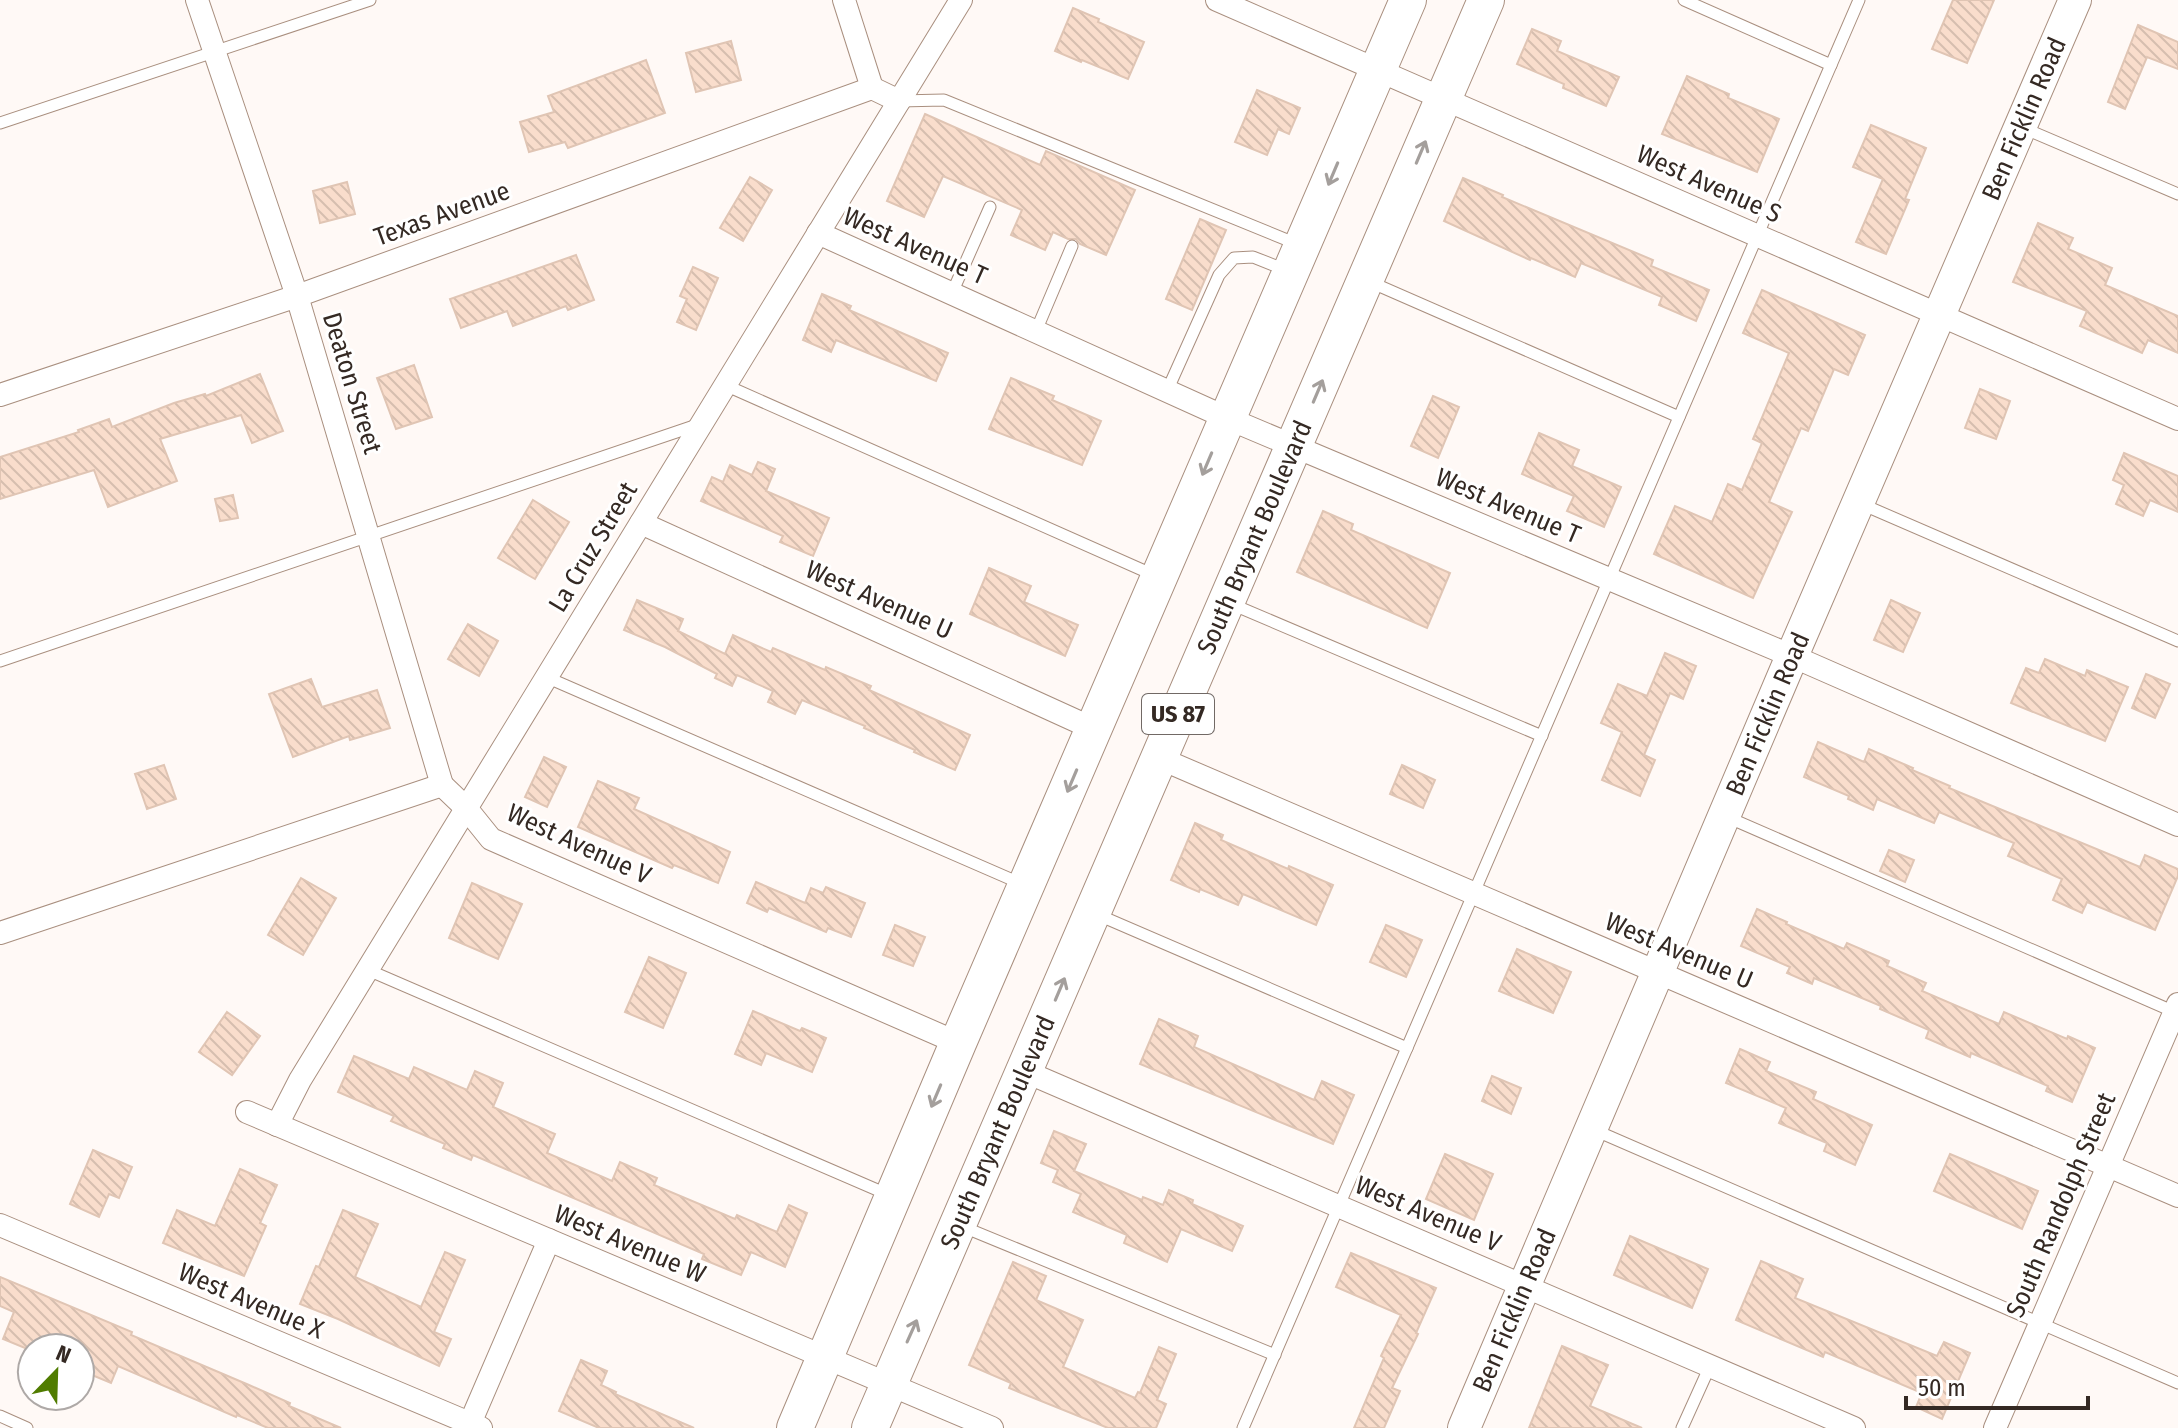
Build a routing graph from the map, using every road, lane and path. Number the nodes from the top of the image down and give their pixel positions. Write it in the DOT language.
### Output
graph roads {
  1 [pos="197,0"];
  2 [pos="370,0"];
  3 [pos="844,0"];
  4 [pos="961,0"];
  5 [pos="1217,0"];
  6 [pos="1408,0"];
  7 [pos="1486,0"];
  8 [pos="1684,0"];
  9 [pos="1859,0"];
  10 [pos="2075,0"];
  11 [pos="214,52"];
  12 [pos="1831,65"];
  13 [pos="1378,70"];
  14 [pos="872,88"];
  15 [pos="1444,98"];
  16 [pos="899,101"];
  17 [pos="0,123"];
  18 [pos="2021,127"];
  19 [pos="2178,194"];
  20 [pos="990,207"];
  21 [pos="818,233"];
  22 [pos="1757,236"];
  23 [pos="1072,246"];
  24 [pos="1296,259"];
  25 [pos="1366,280"];
  26 [pos="952,293"];
  27 [pos="297,296"];
  28 [pos="1940,315"];
  29 [pos="1036,331"];
  30 [pos="725,385"];
  31 [pos="1167,391"];
  32 [pos="0,395"];
  33 [pos="1679,417"];
  34 [pos="1227,418"];
  35 [pos="2178,419"];
  36 [pos="702,423"];
  37 [pos="1295,446"];
  38 [pos="1858,503"];
  39 [pos="641,523"];
  40 [pos="368,536"];
  41 [pos="1159,577"];
  42 [pos="1610,579"];
  43 [pos="1227,602"];
  44 [pos="2178,641"];
  45 [pos="1792,656"];
  46 [pos="0,661"];
  47 [pos="546,677"];
  48 [pos="1094,729"];
  49 [pos="1542,736"];
  50 [pos="1159,758"];
  51 [pos="442,785"];
  52 [pos="466,808"];
  53 [pos="1724,816"];
  54 [pos="2178,825"];
  55 [pos="1026,886"];
  56 [pos="1474,894"];
  57 [pos="1093,913"];
  58 [pos="0,933"];
  59 [pos="368,970"];
  60 [pos="1658,973"];
  61 [pos="2177,1010"];
  62 [pos="958,1043"];
  63 [pos="1407,1048"];
  64 [pos="1024,1071"];
  65 [pos="247,1112"];
  66 [pos="277,1125"];
  67 [pos="1591,1129"];
  68 [pos="2108,1166"];
  69 [pos="2178,1196"];
  70 [pos="893,1197"];
  71 [pos="1339,1206"];
  72 [pos="0,1225"];
  73 [pos="958,1225"];
  74 [pos="549,1240"];
  75 [pos="1524,1286"];
  76 [pos="2040,1323"];
  77 [pos="1275,1355"];
  78 [pos="825,1357"];
  79 [pos="1710,1366"];
  80 [pos="2178,1383"];
  81 [pos="888,1384"];
  82 [pos="0,1416"];
  83 [pos="473,1426"];
  84 [pos="27,1428"];
  85 [pos="795,1428"];
  86 [pos="870,1428"];
  87 [pos="992,1428"];
  88 [pos="1243,1428"];
  89 [pos="1464,1428"];
  90 [pos="1682,1428"];
  91 [pos="1854,1428"];
  92 [pos="1995,1428"];
  1 -- 11 [label="street, Deaton Street"];
  2 -- 11 [label="lane"];
  3 -- 14 [label="street"];
  4 -- 16 [label="street, La Cruz Street"];
  5 -- 13 [label="street, West Avenue S"];
  6 -- 13 [label="main road, US 87"];
  7 -- 15 [label="main road, South Bryant Boulevard / US 87"];
  8 -- 12 [label="lane"];
  9 -- 12 [label="lane"];
  10 -- 18 [label="street, Ben Ficklin Road"];
  11 -- 17 [label="lane"];
  11 -- 27 [label="street, Deaton Street"];
  12 -- 22 [label="lane"];
  13 -- 15 [label="street, West Avenue S"];
  13 -- 24 [label="main road, US 87, one-way"];
  14 -- 16 [label="street"];
  14 -- 27 [label="street, Texas Avenue"];
  15 -- 22 [label="street, West Avenue S"];
  25 -- 15 [label="main road, South Bryant Boulevard / US 87, one-way"];
  16 -- 21 [label="street, La Cruz Street"];
  16 -- 24 [label="lane"];
  18 -- 19 [label="lane"];
  18 -- 28 [label="street, Ben Ficklin Road"];
  20 -- 26 [label="lane"];
  21 -- 26 [label="street, West Avenue T"];
  21 -- 30 [label="street, La Cruz Street"];
  22 -- 28 [label="street, West Avenue S"];
  22 -- 33 [label="lane"];
  23 -- 29 [label="lane"];
  24 -- 31 [label="lane"];
  24 -- 34 [label="main road, US 87"];
  25 -- 33 [label="lane"];
  37 -- 25 [label="main road, South Bryant Boulevard / US 87, one-way"];
  26 -- 29 [label="street, West Avenue T"];
  27 -- 32 [label="street, Texas Avenue"];
  27 -- 40 [label="street, Deaton Street"];
  28 -- 35 [label="street, West Avenue S"];
  28 -- 38 [label="street, Ben Ficklin Road"];
  29 -- 31 [label="street, West Avenue T"];
  30 -- 36 [label="street, La Cruz Street"];
  30 -- 41 [label="lane"];
  31 -- 34 [label="street, West Avenue T"];
  33 -- 42 [label="lane"];
  34 -- 37 [label="street, West Avenue T"];
  34 -- 41 [label="main road, US 87, one-way"];
  36 -- 39 [label="street, La Cruz Street"];
  36 -- 40 [label="lane"];
  37 -- 42 [label="street, West Avenue T"];
  37 -- 43 [label="main road, South Bryant Boulevard / US 87"];
  38 -- 44 [label="lane"];
  38 -- 45 [label="street, Ben Ficklin Road"];
  39 -- 47 [label="street, La Cruz Street"];
  39 -- 48 [label="street, West Avenue U"];
  40 -- 46 [label="lane"];
  40 -- 51 [label="street, Deaton Street"];
  41 -- 48 [label="main road, US 87"];
  42 -- 45 [label="street, West Avenue T"];
  42 -- 49 [label="lane"];
  43 -- 49 [label="lane"];
  43 -- 50 [label="main road, South Bryant Boulevard / US 87"];
  45 -- 53 [label="street, Ben Ficklin Road"];
  45 -- 54 [label="street, West Avenue T"];
  47 -- 52 [label="street, La Cruz Street"];
  47 -- 55 [label="lane"];
  48 -- 55 [label="main road, US 87, one-way"];
  49 -- 56 [label="lane"];
  50 -- 56 [label="street, West Avenue U"];
  50 -- 57 [label="main road, South Bryant Boulevard / US 87"];
  51 -- 52 [label="street, West Avenue V"];
  51 -- 58 [label="street"];
  52 -- 59 [label="street, La Cruz Street"];
  52 -- 62 [label="street, West Avenue V"];
  53 -- 60 [label="street, Ben Ficklin Road"];
  53 -- 61 [label="lane"];
  55 -- 62 [label="main road, US 87"];
  56 -- 60 [label="street, West Avenue U"];
  56 -- 63 [label="lane"];
  57 -- 63 [label="lane"];
  64 -- 57 [label="main road, South Bryant Boulevard / US 87, one-way"];
  59 -- 66 [label="street, La Cruz Street"];
  59 -- 70 [label="lane"];
  60 -- 67 [label="street, Ben Ficklin Road"];
  60 -- 68 [label="street, West Avenue U"];
  61 -- 68 [label="street, South Randolph Street"];
  62 -- 70 [label="main road, US 87, one-way"];
  63 -- 71 [label="lane"];
  64 -- 71 [label="street, West Avenue V"];
  64 -- 73 [label="main road, South Bryant Boulevard / US 87"];
  65 -- 66 [label="street, West Avenue W"];
  66 -- 74 [label="street, West Avenue W"];
  67 -- 75 [label="street, Ben Ficklin Road"];
  67 -- 76 [label="lane"];
  68 -- 69 [label="street, West Avenue U"];
  68 -- 76 [label="street, South Randolph Street"];
  70 -- 78 [label="main road, US 87"];
  71 -- 75 [label="street, West Avenue V"];
  71 -- 77 [label="lane"];
  72 -- 83 [label="street, West Avenue X"];
  73 -- 77 [label="lane"];
  81 -- 73 [label="main road, South Bryant Boulevard / US 87, one-way"];
  74 -- 78 [label="street, West Avenue W"];
  74 -- 83 [label="street"];
  75 -- 79 [label="street, West Avenue V"];
  75 -- 89 [label="street, Ben Ficklin Road"];
  76 -- 80 [label="lane"];
  76 -- 92 [label="street, South Randolph Street"];
  77 -- 88 [label="lane"];
  78 -- 81 [label="street, West Avenue W"];
  78 -- 85 [label="main road, US 87"];
  79 -- 90 [label="lane"];
  79 -- 91 [label="street, West Avenue V"];
  81 -- 86 [label="main road, South Bryant Boulevard / US 87"];
  81 -- 87 [label="street, West Avenue W"];
  82 -- 84 [label="lane"];
}
